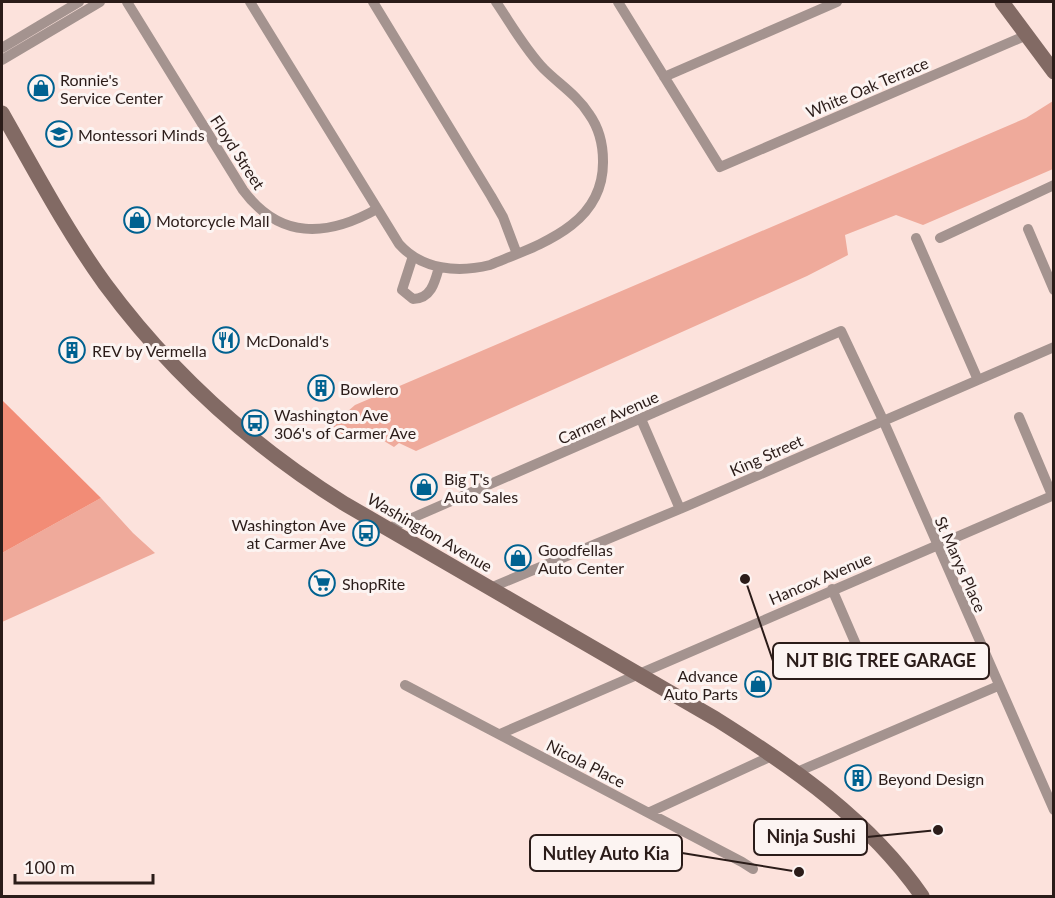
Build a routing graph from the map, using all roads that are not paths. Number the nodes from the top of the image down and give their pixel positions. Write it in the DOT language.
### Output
graph roads {
  1 [pos="79,2"];
  2 [pos="100,2"];
  3 [pos="127,2"];
  4 [pos="250,2"];
  5 [pos="373,2"];
  6 [pos="496,2"];
  7 [pos="618,2"];
  8 [pos="837,2"];
  9 [pos="1002,2"];
  10 [pos="1027,35"];
  11 [pos="2,48"];
  12 [pos="2,60"];
  13 [pos="1053,72"];
  14 [pos="664,77"];
  15 [pos="2,113"];
  16 [pos="1053,185"];
  17 [pos="377,209"];
  18 [pos="1028,230"];
  19 [pos="916,238"];
  20 [pos="940,238"];
  21 [pos="517,254"];
  22 [pos="413,256"];
  23 [pos="439,267"];
  24 [pos="1053,290"];
  25 [pos="841,332"];
  26 [pos="1053,347"];
  27 [pos="978,380"];
  28 [pos="1019,417"];
  29 [pos="641,419"];
  30 [pos="883,420"];
  31 [pos="1053,495"];
  32 [pos="680,509"];
  33 [pos="387,529"];
  34 [pos="936,545"];
  35 [pos="490,588"];
  36 [pos="832,589"];
  37 [pos="867,670"];
  38 [pos="638,673"];
  39 [pos="405,685"];
  40 [pos="998,686"];
  41 [pos="500,734"];
  42 [pos="774,756"];
  43 [pos="797,772"];
  44 [pos="1052,804"];
  45 [pos="650,812"];
  46 [pos="753,869"];
  47 [pos="922,897"];
  1 -- 11 [label="street"];
  2 -- 12 [label="street"];
  3 -- 17 [label="street, Floyd Street"];
  4 -- 17 [label="street"];
  5 -- 21 [label="street"];
  6 -- 21 [label="street"];
  7 -- 14 [label="street"];
  8 -- 14 [label="street"];
  9 -- 10 [label="main road"];
  10 -- 13 [label="main road"];
  10 -- 14 [label="street, White Oak Terrace"];
  15 -- 33 [label="main road, Washington Avenue"];
  16 -- 20 [label="street"];
  17 -- 22 [label="street"];
  18 -- 24 [label="street"];
  19 -- 27 [label="street"];
  21 -- 23 [label="street"];
  22 -- 23 [label="street"];
  22 -- 23 [label="street"];
  25 -- 29 [label="street, Carmer Avenue"];
  25 -- 30 [label="street, St Marys Place"];
  26 -- 27 [label="street, King Street"];
  27 -- 30 [label="street, King Street"];
  28 -- 31 [label="street"];
  29 -- 32 [label="street"];
  29 -- 33 [label="street, Carmer Avenue"];
  30 -- 32 [label="street, King Street"];
  30 -- 34 [label="street, St Marys Place"];
  31 -- 34 [label="street, Hancox Avenue"];
  32 -- 35 [label="street, King Street"];
  33 -- 35 [label="main road, Washington Avenue"];
  34 -- 36 [label="street, Hancox Avenue"];
  34 -- 40 [label="street, St Marys Place"];
  35 -- 38 [label="main road, Washington Avenue"];
  36 -- 37 [label="street"];
  36 -- 38 [label="street, Hancox Avenue"];
  38 -- 41 [label="street, Hancox Avenue"];
  38 -- 42 [label="main road, Washington Avenue"];
  39 -- 41 [label="street, Nicola Place"];
  40 -- 43 [label="street"];
  40 -- 44 [label="street, St Marys Place"];
  41 -- 45 [label="street, Nicola Place"];
  42 -- 43 [label="main road, Washington Avenue"];
  42 -- 45 [label="street"];
  43 -- 47 [label="main road, Washington Avenue"];
  45 -- 46 [label="street, Nicola Place"];
}
